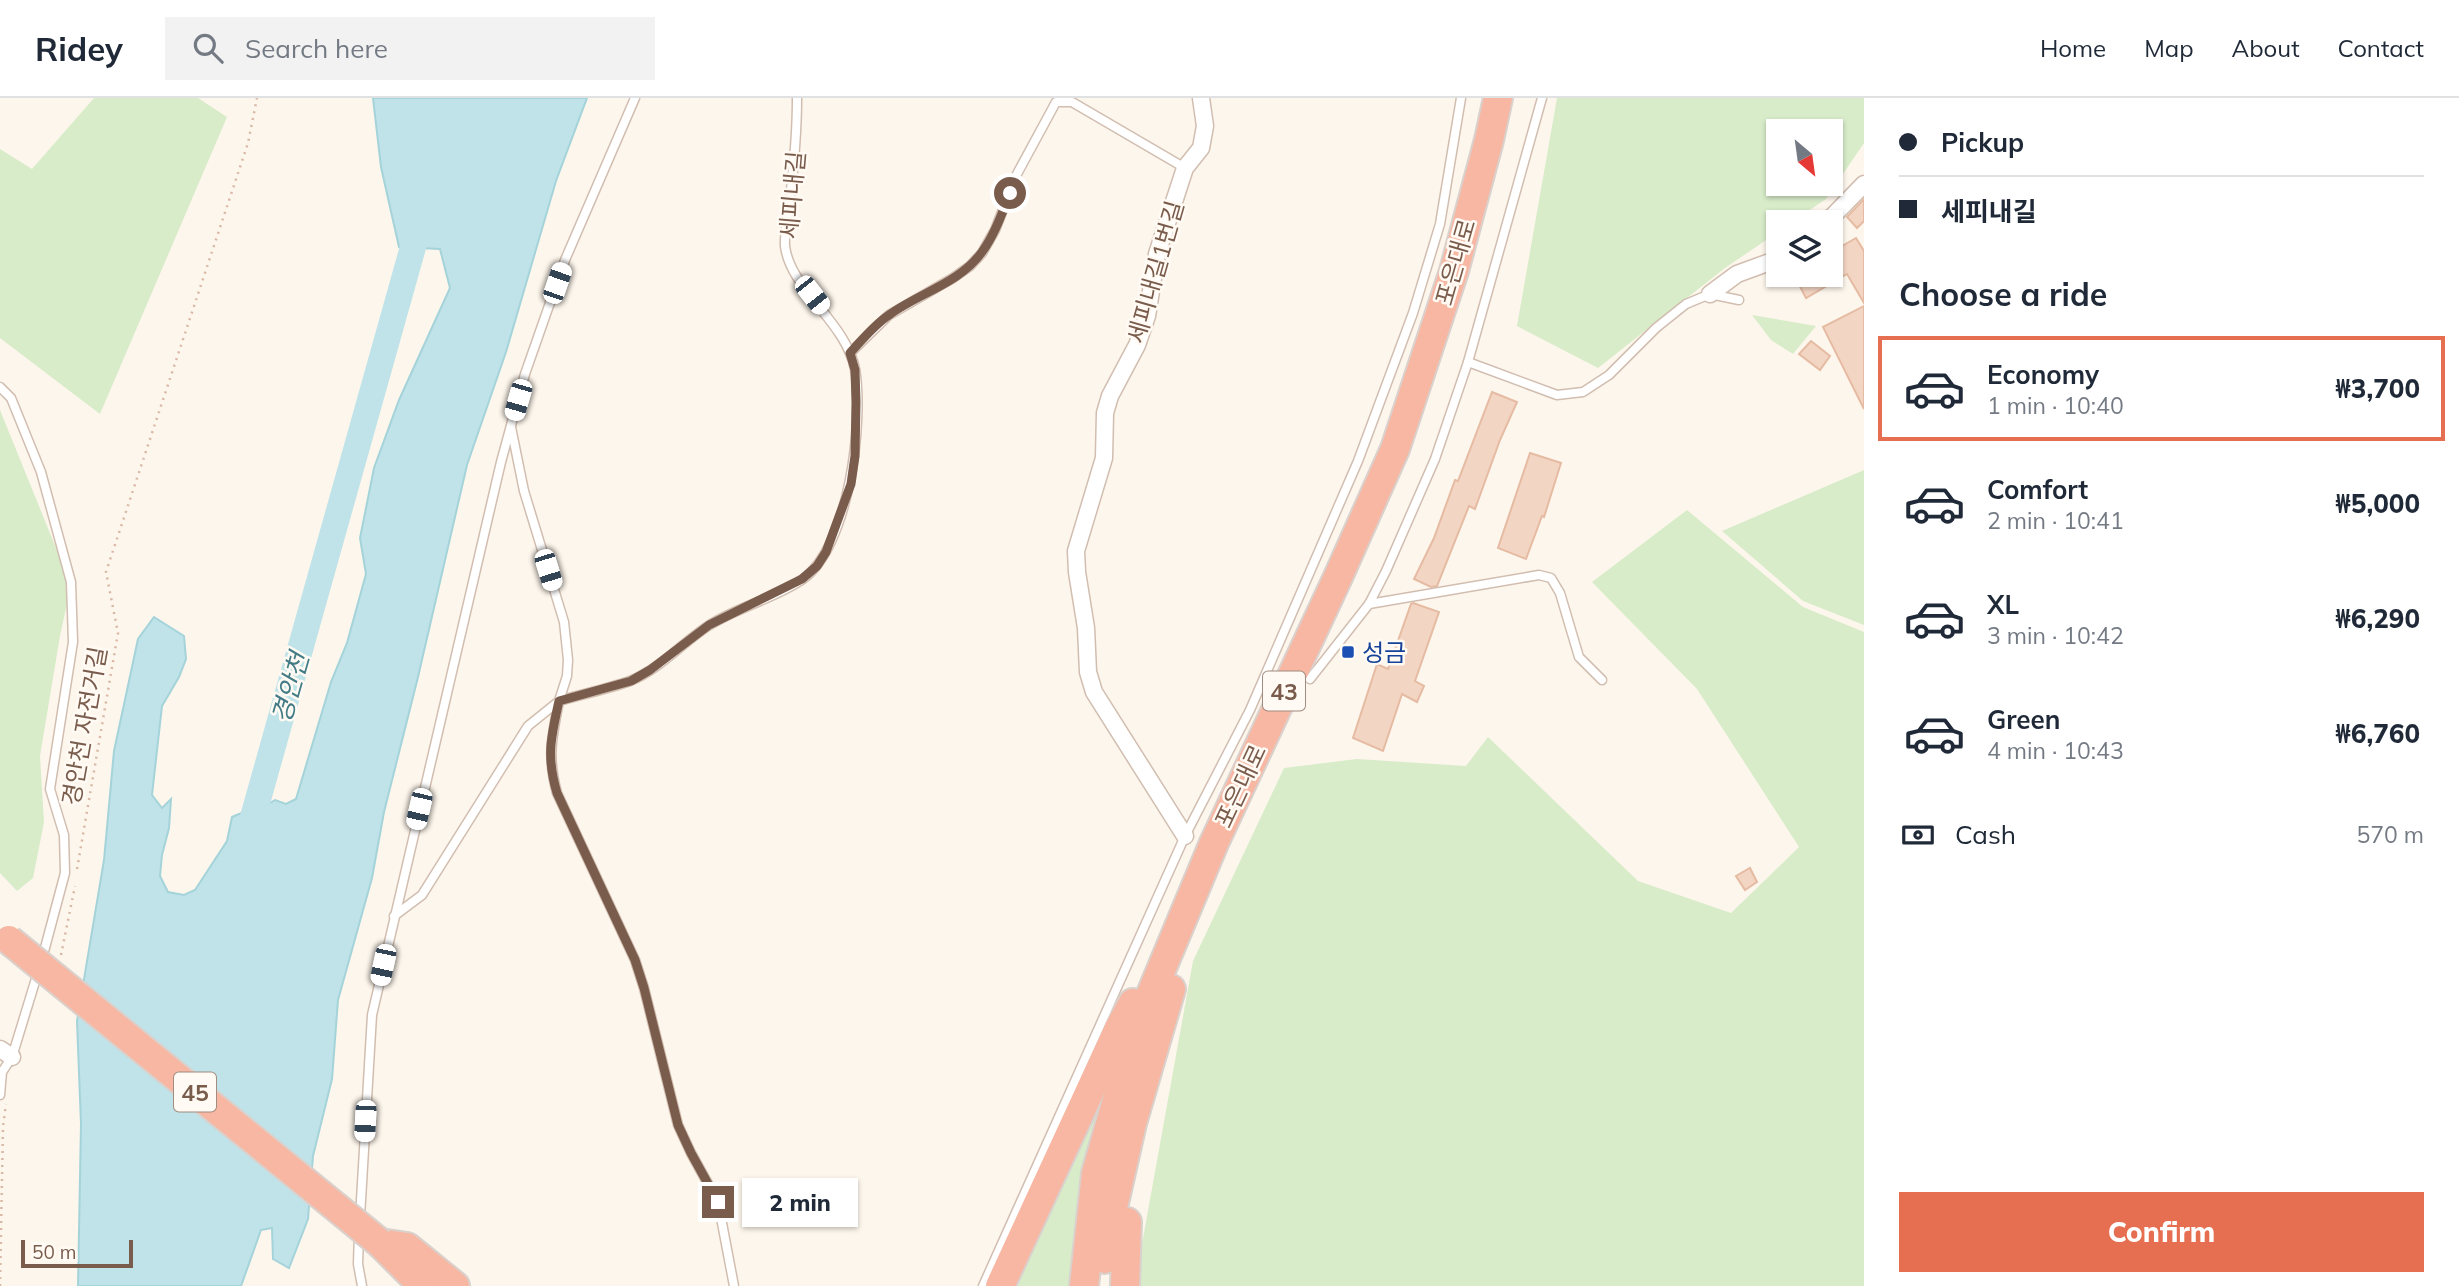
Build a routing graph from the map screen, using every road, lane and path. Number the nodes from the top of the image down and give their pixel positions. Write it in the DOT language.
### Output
graph roads {
  1 [pos="257,98"];
  2 [pos="635,98"];
  3 [pos="797,98"];
  4 [pos="1201,98"];
  5 [pos="1461,98"];
  6 [pos="1498,98"];
  7 [pos="1516,98"];
  8 [pos="1542,98"];
  9 [pos="1185,168"];
  10 [pos="1864,184"];
  11 [pos="1839,210"];
  12 [pos="1766,263"];
  13 [pos="1710,294"];
  14 [pos="1739,300"];
  15 [pos="850,353"];
  16 [pos="1468,362"];
  17 [pos="0,387"];
  18 [pos="511,425"];
  19 [pos="1369,604"];
  20 [pos="1310,679"];
  21 [pos="1602,680"];
  22 [pos="559,701"];
  23 [pos="1185,836"];
  24 [pos="77,872"];
  25 [pos="75,885"];
  26 [pos="1189,903"];
  27 [pos="394,916"];
  28 [pos="4,936"];
  29 [pos="58,963"];
  30 [pos="6,1053"];
  31 [pos="3,1096"];
  32 [pos="1132,1124"];
  33 [pos="380,1243"];
  34 [pos="0,1286"];
  35 [pos="362,1286"];
  36 [pos="423,1286"];
  37 [pos="455,1286"];
  38 [pos="734,1286"];
  39 [pos="983,1286"];
  40 [pos="1000,1286"];
  41 [pos="1084,1286"];
  42 [pos="1102,1286"];
  43 [pos="1125,1286"];
  1 -- 24 [label="path, 경안천 자전거길"];
  2 -- 18 [label="lane"];
  3 -- 15 [label="lane, 세피내길"];
  4 -- 9 [label="street, 세피내길1번길"];
  5 -- 23 [label="lane"];
  6 -- 26 [label="highway, 포은대로 / 43"];
  7 -- 20 [label="highway, 포은대로 / 43"];
  8 -- 16 [label="lane"];
  9 -- 15 [label="lane"];
  9 -- 23 [label="street, 세피내길1번길"];
  10 -- 11 [label="street"];
  12 -- 13 [label="street"];
  13 -- 14 [label="lane"];
  13 -- 16 [label="lane"];
  15 -- 22 [label="lane, 세피내길"];
  16 -- 19 [label="lane"];
  17 -- 30 [label="lane"];
  18 -- 22 [label="lane"];
  18 -- 27 [label="lane"];
  19 -- 20 [label="lane"];
  19 -- 21 [label="lane"];
  20 -- 32 [label="highway, 포은대로 / 43"];
  22 -- 27 [label="lane"];
  22 -- 38 [label="lane"];
  23 -- 39 [label="lane"];
  25 -- 29 [label="path"];
  26 -- 40 [label="highway"];
  26 -- 41 [label="highway, 포은대로 / 43"];
  27 -- 35 [label="lane"];
  28 -- 33 [label="highway, 45, bridge"];
  30 -- 31 [label="lane"];
  31 -- 34 [label="path"];
  32 -- 42 [label="highway, 포은대로"];
  32 -- 43 [label="highway"];
  33 -- 36 [label="highway, 45"];
  33 -- 37 [label="highway, 45"];
}
